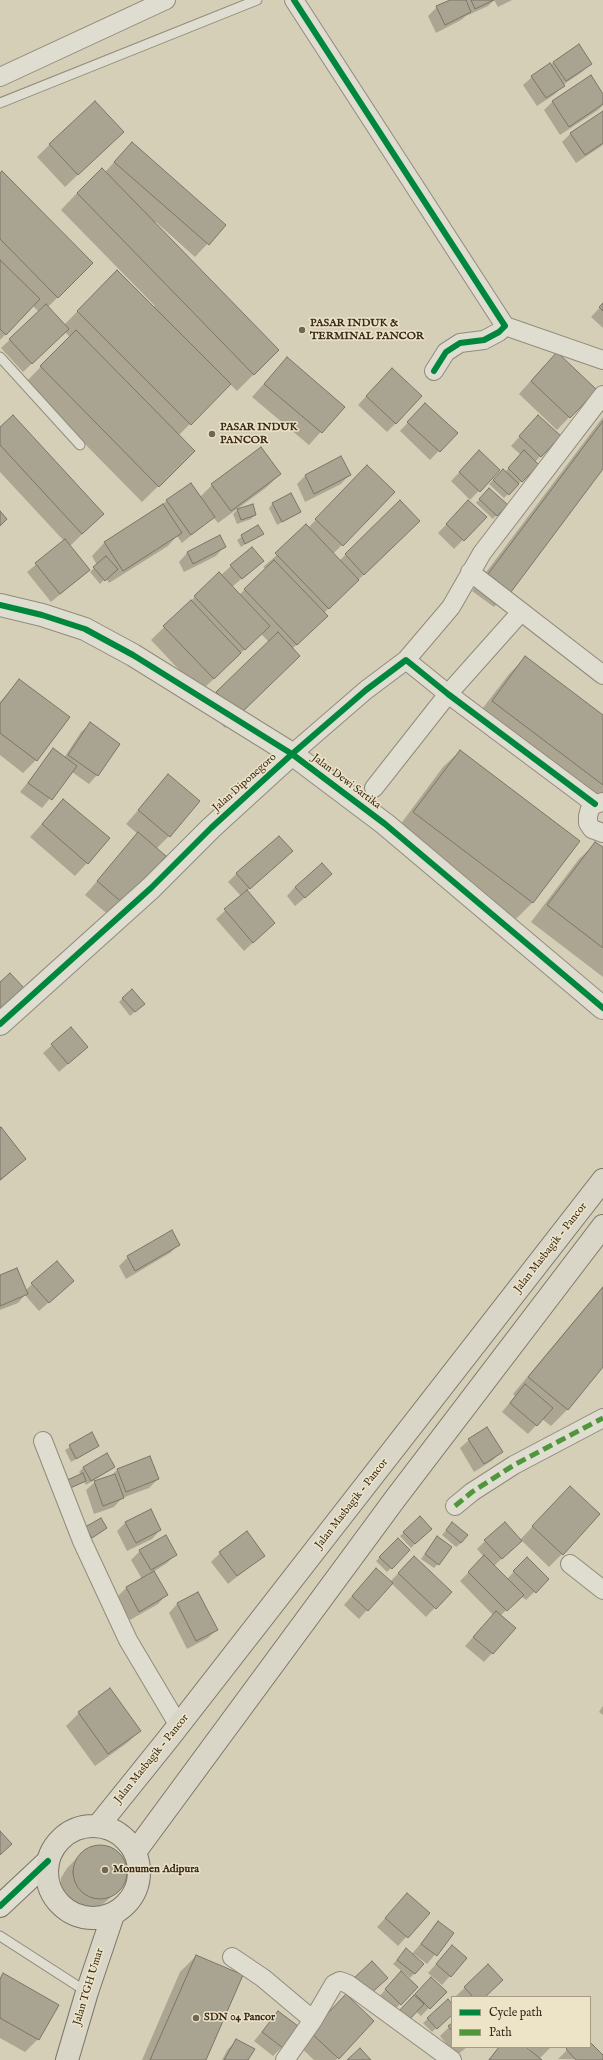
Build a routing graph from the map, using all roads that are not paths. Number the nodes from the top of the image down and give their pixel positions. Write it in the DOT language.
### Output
graph roads {
  1 [pos="166,0"];
  2 [pos="257,0"];
  3 [pos="294,0"];
  4 [pos="0,77"];
  5 [pos="0,103"];
  6 [pos="504,326"];
  7 [pos="0,358"];
  8 [pos="603,360"];
  9 [pos="434,371"];
  10 [pos="603,395"];
  11 [pos="80,445"];
  12 [pos="470,572"];
  13 [pos="0,605"];
  14 [pos="521,612"];
  15 [pos="406,660"];
  16 [pos="603,676"];
  17 [pos="448,694"];
  18 [pos="292,754"];
  19 [pos="374,788"];
  20 [pos="599,803"];
  21 [pos="603,833"];
  22 [pos="603,1008"];
  23 [pos="0,1024"];
  24 [pos="603,1180"];
  25 [pos="603,1226"];
  26 [pos="603,1418"];
  27 [pos="43,1441"];
  28 [pos="455,1506"];
  29 [pos="570,1564"];
  30 [pos="603,1590"];
  31 [pos="179,1726"];
  32 [pos="98,1826"];
  33 [pos="135,1852"];
  34 [pos="48,1860"];
  35 [pos="0,1906"];
  36 [pos="113,1915"];
  37 [pos="0,1936"];
  38 [pos="232,1956"];
  39 [pos="87,1992"];
  40 [pos="313,2020"];
  41 [pos="67,2060"];
  42 [pos="284,2060"];
  43 [pos="452,2060"];
  1 -- 4 [label="street"];
  2 -- 5 [label="lane"];
  3 -- 6 [label="street"];
  6 -- 8 [label="street"];
  6 -- 9 [label="street"];
  7 -- 11 [label="lane"];
  10 -- 12 [label="street, Jalan Diponegoro"];
  12 -- 14 [label="street"];
  12 -- 15 [label="street, Jalan Diponegoro"];
  13 -- 18 [label="street, Jalan Dewi Sartika"];
  14 -- 16 [label="street"];
  14 -- 17 [label="street"];
  15 -- 17 [label="street"];
  15 -- 18 [label="street, Jalan Diponegoro"];
  17 -- 19 [label="street"];
  17 -- 20 [label="street"];
  18 -- 22 [label="street, Jalan Dewi Sartika"];
  18 -- 23 [label="street, Jalan Diponegoro"];
  20 -- 21 [label="street"];
  24 -- 31 [label="main road, Jalan Masbagik - Pancor"];
  25 -- 33 [label="main road"];
  26 -- 28 [label="street"];
  27 -- 31 [label="street"];
  29 -- 30 [label="street"];
  31 -- 32 [label="main road, Jalan Masbagik - Pancor"];
  32 -- 33 [label="main road"];
  32 -- 34 [label="main road"];
  33 -- 36 [label="main road"];
  34 -- 35 [label="street"];
  34 -- 36 [label="main road"];
  36 -- 39 [label="main road, Jalan TGH Umar"];
  37 -- 39 [label="lane"];
  38 -- 40 [label="street"];
  39 -- 41 [label="main road, Jalan TGH Umar"];
  40 -- 42 [label="street"];
  40 -- 43 [label="street"];
}
